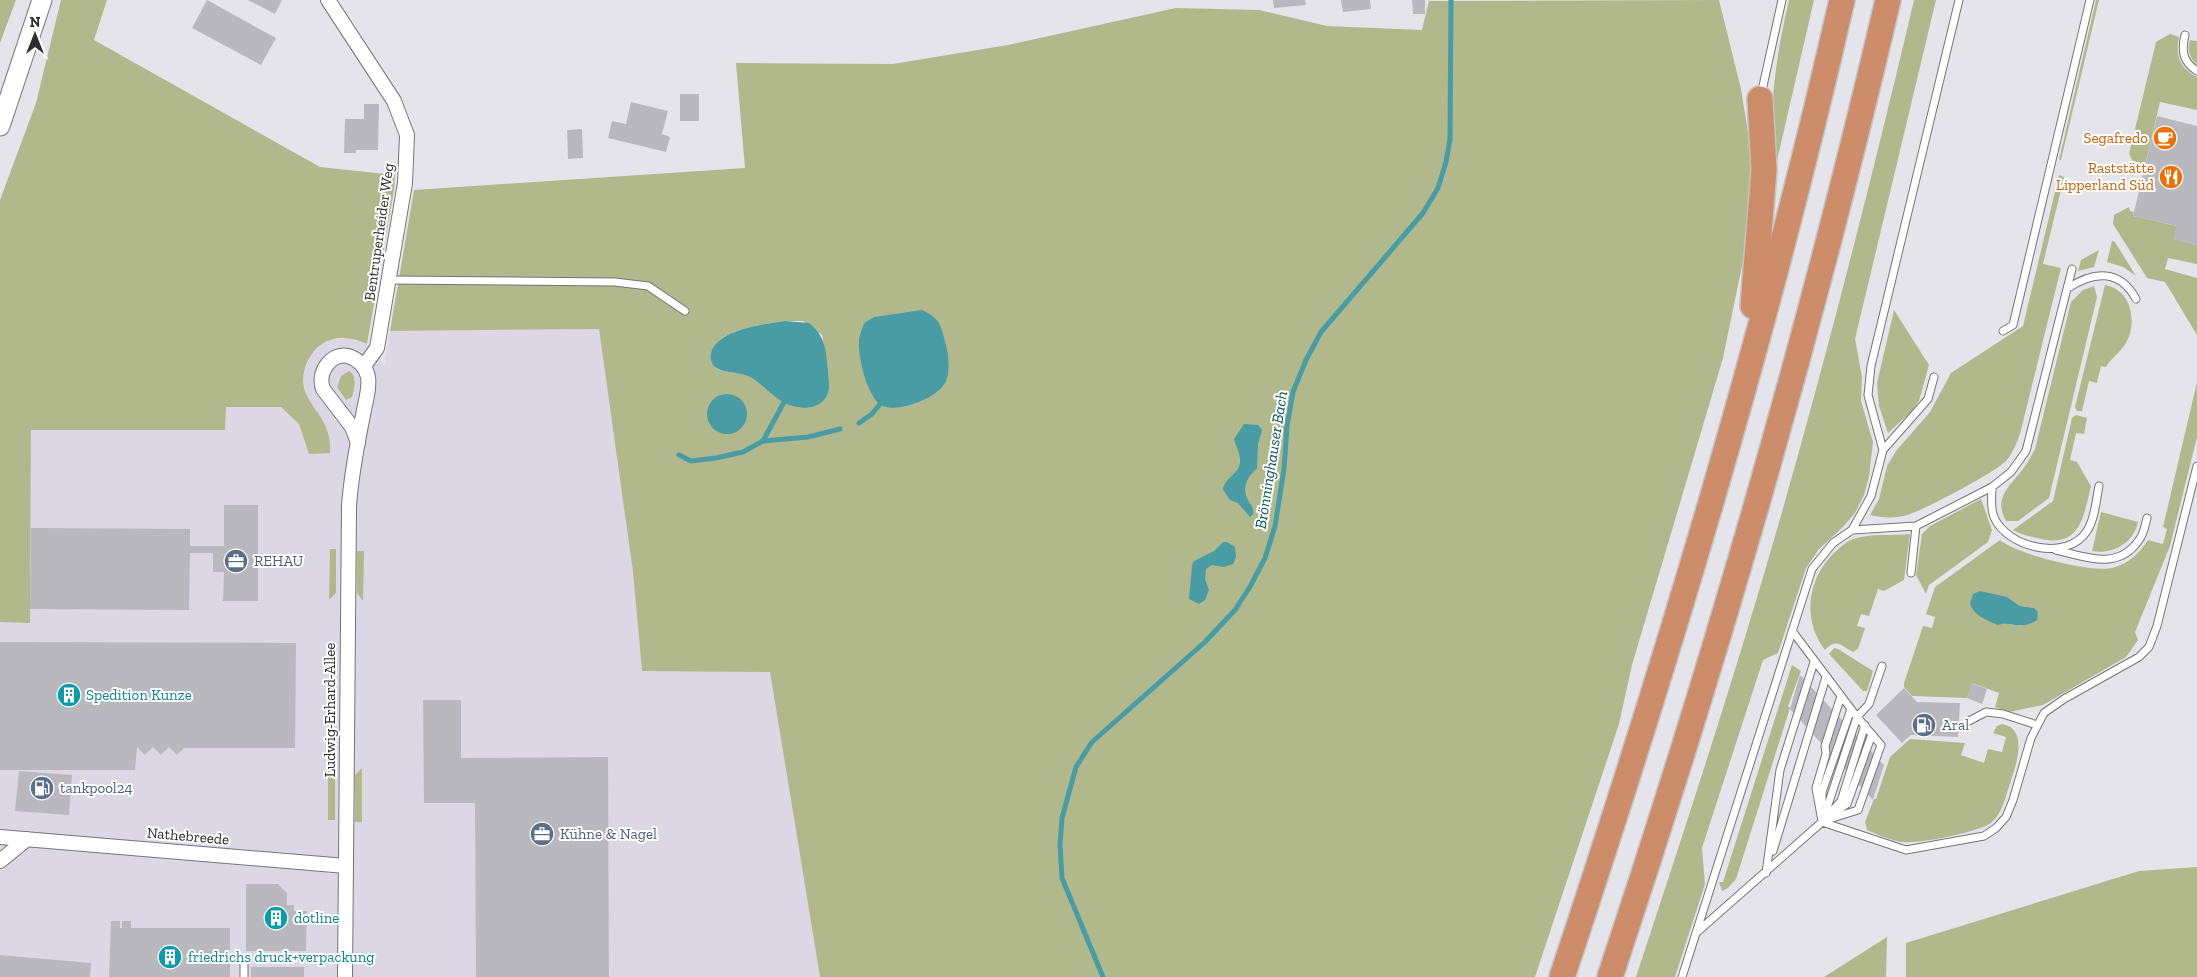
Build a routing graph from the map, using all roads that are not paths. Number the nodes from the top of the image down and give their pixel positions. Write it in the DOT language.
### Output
graph roads {
  1 [pos="42,0"];
  2 [pos="328,0"];
  3 [pos="1782,0"];
  4 [pos="1842,0"];
  5 [pos="1888,0"];
  6 [pos="1959,0"];
  7 [pos="2090,0"];
  8 [pos="2185,35"];
  9 [pos="2197,71"];
  10 [pos="1760,99"];
  11 [pos="0,126"];
  12 [pos="2072,269"];
  13 [pos="389,280"];
  14 [pos="2068,288"];
  15 [pos="2136,299"];
  16 [pos="685,311"];
  17 [pos="2003,331"];
  18 [pos="364,366"];
  19 [pos="1747,371"];
  20 [pos="1934,377"];
  21 [pos="358,443"];
  22 [pos="1883,450"];
  23 [pos="2197,466"];
  24 [pos="2099,486"];
  25 [pos="1992,487"];
  26 [pos="2148,518"];
  27 [pos="1916,526"];
  28 [pos="1852,530"];
  29 [pos="2053,550"];
  30 [pos="1911,573"];
  31 [pos="1793,632"];
  32 [pos="1814,662"];
  33 [pos="1882,666"];
  34 [pos="1826,677"];
  35 [pos="1841,696"];
  36 [pos="1851,709"];
  37 [pos="1857,717"];
  38 [pos="1969,721"];
  39 [pos="1865,725"];
  40 [pos="2037,725"];
  41 [pos="1872,734"];
  42 [pos="1822,822"];
  43 [pos="0,837"];
  44 [pos="27,839"];
  45 [pos="0,861"];
  46 [pos="346,866"];
  47 [pos="1766,873"];
  48 [pos="1696,933"];
  49 [pos="244,964"];
  50 [pos="244,977"];
  51 [pos="345,977"];
  52 [pos="1562,977"];
  53 [pos="1610,977"];
  54 [pos="1682,977"];
  1 -- 11 [label="main road"];
  2 -- 13 [label="street, Bentruperheider Weg"];
  3 -- 10 [label="lane"];
  4 -- 19 [label="highway"];
  5 -- 53 [label="highway"];
  6 -- 22 [label="lane"];
  7 -- 17 [label="lane"];
  8 -- 9 [label="lane"];
  10 -- 19 [label="highway"];
  12 -- 14 [label="lane"];
  13 -- 16 [label="lane"];
  13 -- 18 [label="street, Bentruperheider Weg"];
  14 -- 15 [label="lane"];
  14 -- 25 [label="lane"];
  18 -- 21 [label="street, Ludwig-Erhard-Allee"];
  18 -- 21 [label="street"];
  19 -- 52 [label="highway"];
  20 -- 22 [label="lane"];
  21 -- 46 [label="street, Ludwig-Erhard-Allee"];
  22 -- 28 [label="lane"];
  23 -- 40 [label="lane"];
  24 -- 29 [label="lane"];
  25 -- 27 [label="lane"];
  25 -- 29 [label="lane"];
  26 -- 29 [label="lane"];
  27 -- 28 [label="lane"];
  27 -- 30 [label="lane"];
  28 -- 31 [label="lane"];
  31 -- 32 [label="lane"];
  31 -- 48 [label="lane"];
  32 -- 34 [label="lane"];
  32 -- 47 [label="lane"];
  33 -- 37 [label="lane"];
  34 -- 35 [label="lane"];
  34 -- 47 [label="lane"];
  35 -- 36 [label="lane"];
  35 -- 42 [label="lane"];
  36 -- 37 [label="lane"];
  36 -- 42 [label="lane"];
  37 -- 39 [label="lane"];
  37 -- 42 [label="lane"];
  38 -- 40 [label="lane"];
  39 -- 41 [label="lane"];
  39 -- 42 [label="lane"];
  40 -- 42 [label="lane"];
  41 -- 42 [label="lane"];
  41 -- 42 [label="lane"];
  42 -- 47 [label="lane"];
  43 -- 44 [label="street, Nathebreede"];
  44 -- 45 [label="street"];
  44 -- 46 [label="street, Nathebreede"];
  46 -- 51 [label="street, Ludwig-Erhard-Allee"];
  47 -- 48 [label="lane"];
  48 -- 54 [label="lane"];
  49 -- 50 [label="lane"];
}
